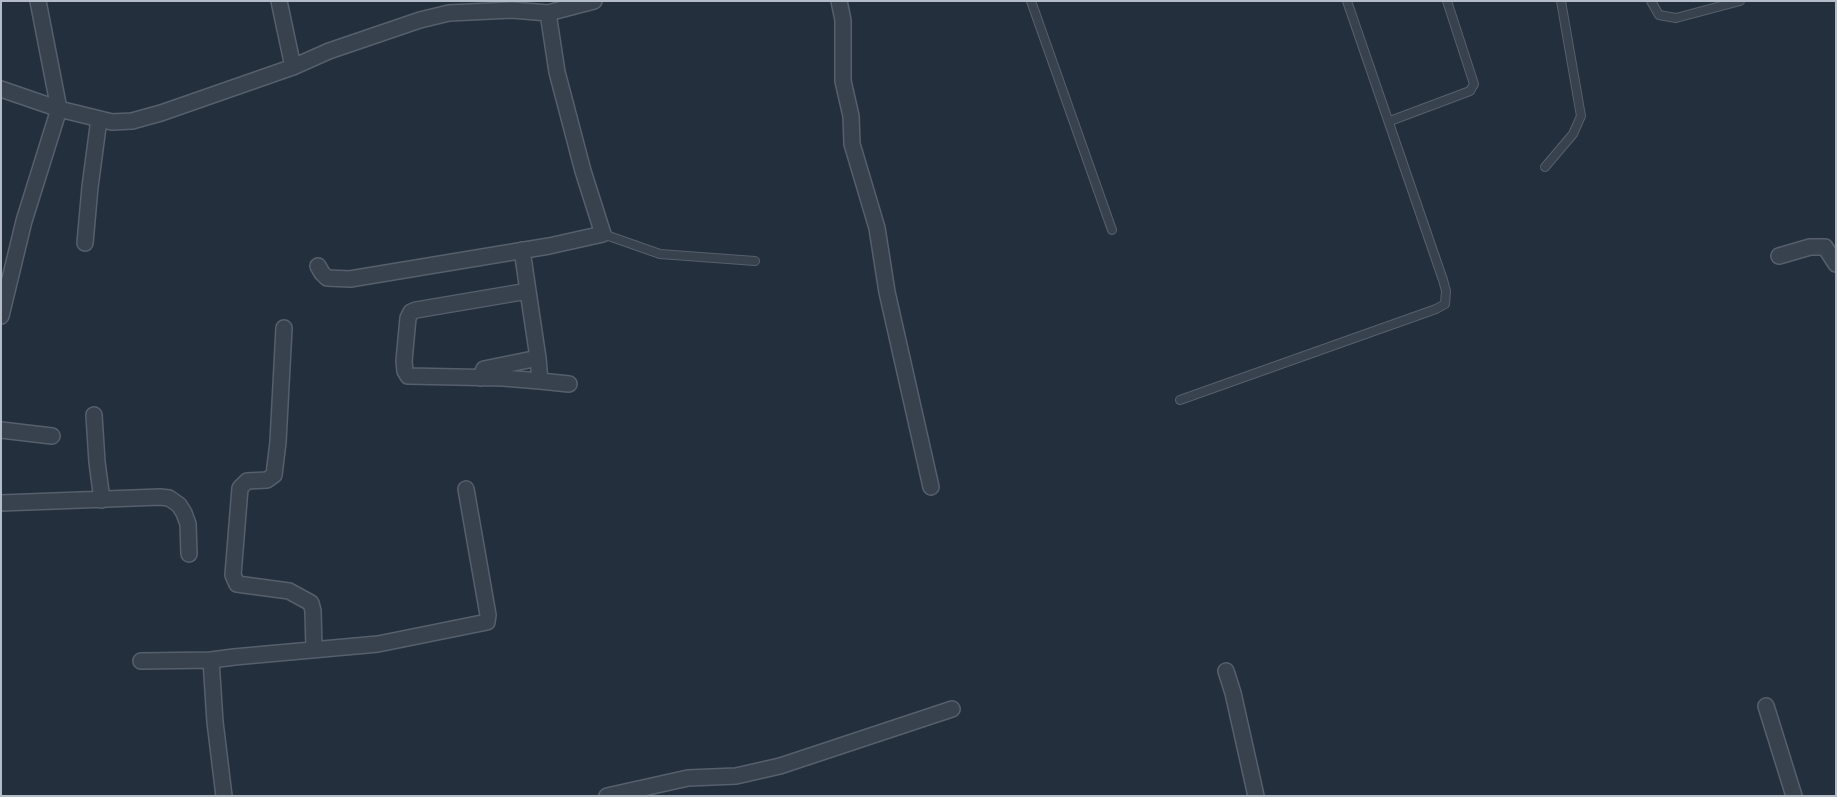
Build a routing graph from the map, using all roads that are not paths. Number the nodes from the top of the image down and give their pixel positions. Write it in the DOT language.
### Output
graph roads {
  1 [pos="38,1"];
  2 [pos="279,1"];
  3 [pos="594,1"];
  4 [pos="839,1"];
  5 [pos="1031,1"];
  6 [pos="1347,1"];
  7 [pos="1446,1"];
  8 [pos="1561,1"];
  9 [pos="1651,1"];
  10 [pos="1740,1"];
  11 [pos="447,7"];
  12 [pos="548,13"];
  13 [pos="293,67"];
  14 [pos="1,89"];
  15 [pos="59,109"];
  16 [pos="99,119"];
  17 [pos="1390,121"];
  18 [pos="1545,167"];
  19 [pos="1112,230"];
  20 [pos="604,234"];
  21 [pos="85,243"];
  22 [pos="522,250"];
  23 [pos="1780,256"];
  24 [pos="755,261"];
  25 [pos="1836,264"];
  26 [pos="318,266"];
  27 [pos="528,291"];
  28 [pos="1,316"];
  29 [pos="284,328"];
  30 [pos="538,358"];
  31 [pos="480,378"];
  32 [pos="540,381"];
  33 [pos="569,384"];
  34 [pos="1180,400"];
  35 [pos="94,415"];
  36 [pos="1,430"];
  37 [pos="52,436"];
  38 [pos="931,487"];
  39 [pos="466,489"];
  40 [pos="102,500"];
  41 [pos="1,503"];
  42 [pos="189,554"];
  43 [pos="314,649"];
  44 [pos="211,660"];
  45 [pos="141,661"];
  46 [pos="1226,672"];
  47 [pos="1766,706"];
  48 [pos="952,709"];
  49 [pos="224,796"];
  50 [pos="607,796"];
  51 [pos="1256,796"];
  52 [pos="1794,796"];
  1 -- 15 [label="street"];
  2 -- 13 [label="street"];
  3 -- 12 [label="street"];
  4 -- 38 [label="street"];
  5 -- 19 [label="lane"];
  6 -- 17 [label="lane"];
  7 -- 17 [label="lane"];
  8 -- 18 [label="lane"];
  9 -- 10 [label="lane"];
  11 -- 12 [label="street"];
  11 -- 13 [label="street"];
  12 -- 20 [label="street"];
  13 -- 16 [label="street"];
  14 -- 15 [label="street"];
  15 -- 16 [label="street"];
  15 -- 28 [label="street"];
  16 -- 21 [label="street"];
  17 -- 34 [label="lane"];
  20 -- 22 [label="street"];
  20 -- 24 [label="lane"];
  22 -- 26 [label="street"];
  22 -- 27 [label="street"];
  23 -- 25 [label="street"];
  27 -- 30 [label="street"];
  27 -- 31 [label="street"];
  29 -- 43 [label="street"];
  30 -- 31 [label="street"];
  30 -- 32 [label="street"];
  31 -- 32 [label="street"];
  32 -- 33 [label="street"];
  35 -- 40 [label="street"];
  36 -- 37 [label="street"];
  39 -- 43 [label="street"];
  40 -- 41 [label="street"];
  40 -- 42 [label="street"];
  43 -- 44 [label="street"];
  44 -- 45 [label="street"];
  44 -- 49 [label="street"];
  46 -- 51 [label="street"];
  47 -- 52 [label="street"];
  48 -- 50 [label="street"];
}
